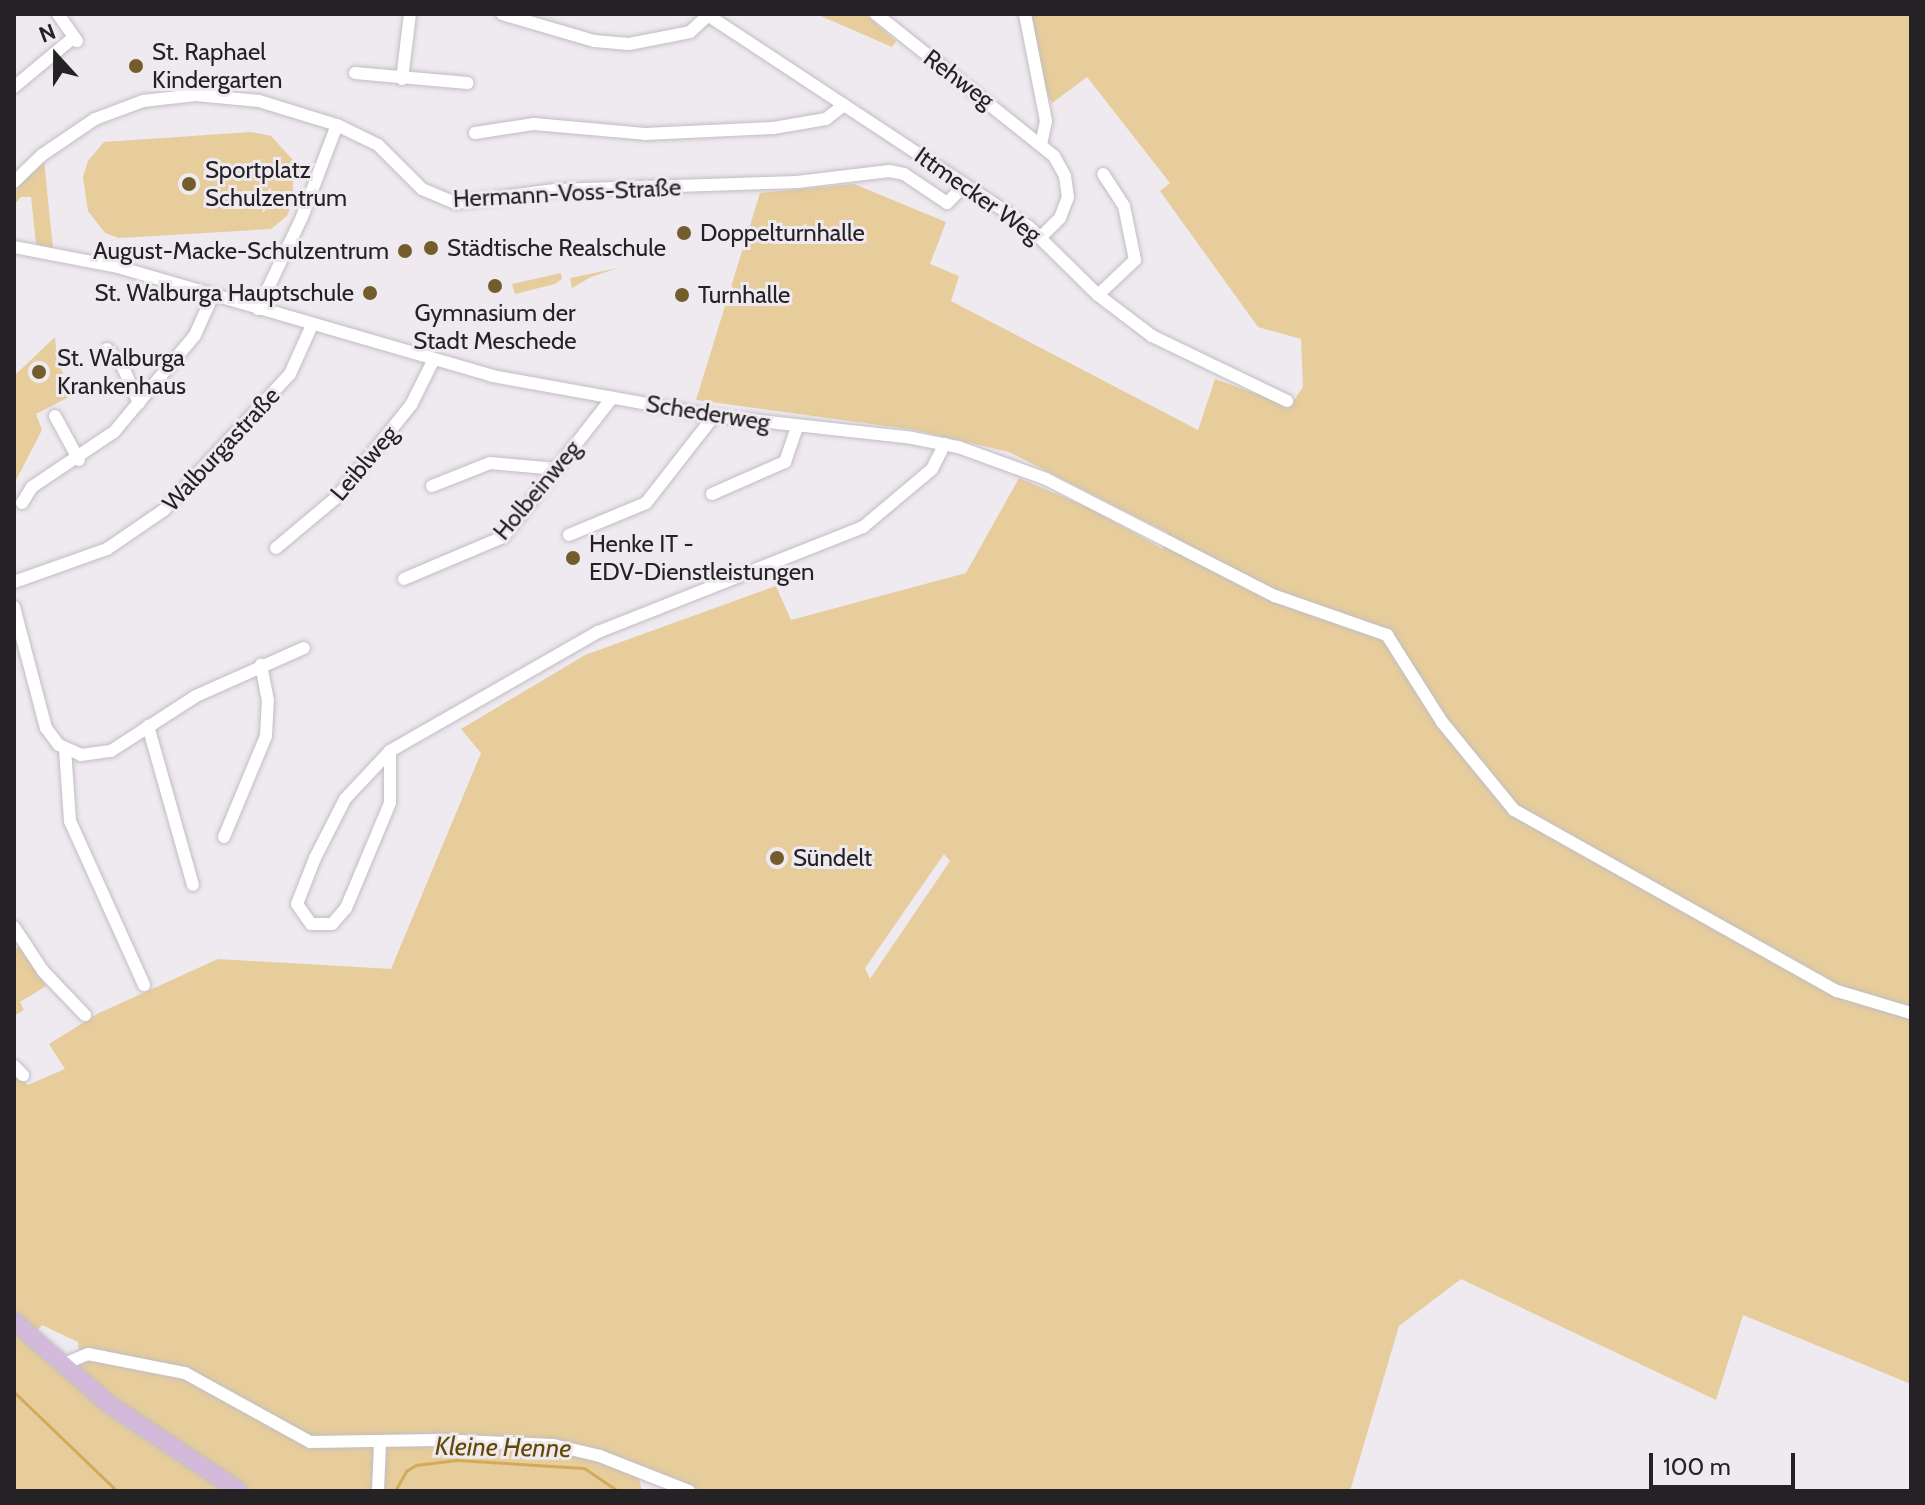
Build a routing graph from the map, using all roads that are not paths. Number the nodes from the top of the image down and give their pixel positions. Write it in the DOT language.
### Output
graph roads {
  1 [pos="58,14"];
  2 [pos="410,14"];
  3 [pos="502,14"];
  4 [pos="876,14"];
  5 [pos="1025,14"];
  6 [pos="708,15"];
  7 [pos="355,73"];
  8 [pos="402,79"];
  9 [pos="468,83"];
  10 [pos="14,87"];
  11 [pos="844,105"];
  12 [pos="337,125"];
  13 [pos="475,133"];
  14 [pos="1041,144"];
  15 [pos="1103,174"];
  16 [pos="14,182"];
  17 [pos="965,185"];
  18 [pos="1041,237"];
  19 [pos="14,247"];
  20 [pos="213,295"];
  21 [pos="1098,295"];
  22 [pos="258,309"];
  23 [pos="312,325"];
  24 [pos="107,349"];
  25 [pos="433,361"];
  26 [pos="612,398"];
  27 [pos="1287,401"];
  28 [pos="139,403"];
  29 [pos="55,416"];
  30 [pos="714,416"];
  31 [pos="797,427"];
  32 [pos="945,444"];
  33 [pos="79,460"];
  34 [pos="557,469"];
  35 [pos="432,486"];
  36 [pos="712,494"];
  37 [pos="22,503"];
  38 [pos="569,535"];
  39 [pos="276,548"];
  40 [pos="404,579"];
  41 [pos="14,582"];
  42 [pos="14,607"];
  43 [pos="304,648"];
  44 [pos="261,665"];
  45 [pos="148,726"];
  46 [pos="65,749"];
  47 [pos="390,751"];
  48 [pos="224,837"];
  49 [pos="193,885"];
  50 [pos="14,927"];
  51 [pos="144,985"];
  52 [pos="1911,1013"];
  53 [pos="85,1015"];
  54 [pos="20,1326"];
  55 [pos="62,1365"];
  56 [pos="380,1444"];
  57 [pos="239,1491"];
  58 [pos="378,1491"];
  59 [pos="689,1491"];
  1 -- 10 [label="street"];
  2 -- 8 [label="street"];
  3 -- 6 [label="street"];
  4 -- 14 [label="street, Rehweg"];
  5 -- 14 [label="street"];
  6 -- 11 [label="street, Ittmecker Weg"];
  7 -- 8 [label="street"];
  8 -- 9 [label="street"];
  11 -- 13 [label="street"];
  11 -- 17 [label="street, Ittmecker Weg"];
  12 -- 16 [label="street, Hermann-Voss-Straße"];
  12 -- 17 [label="street, Hermann-Voss-Straße"];
  12 -- 22 [label="street"];
  14 -- 18 [label="street, Rehweg"];
  15 -- 21 [label="street"];
  17 -- 18 [label="street, Ittmecker Weg"];
  18 -- 21 [label="street, Ittmecker Weg"];
  19 -- 20 [label="street, Schederweg"];
  20 -- 22 [label="street, Schederweg"];
  20 -- 28 [label="street"];
  21 -- 27 [label="street, Ittmecker Weg"];
  22 -- 23 [label="street, Schederweg"];
  23 -- 25 [label="street, Schederweg"];
  23 -- 41 [label="street, Walburgastraße"];
  24 -- 28 [label="street"];
  25 -- 26 [label="street, Schederweg"];
  25 -- 39 [label="street, Leiblweg"];
  26 -- 30 [label="street, Schederweg"];
  26 -- 34 [label="street, Holbeinweg"];
  28 -- 33 [label="street"];
  29 -- 33 [label="street"];
  30 -- 31 [label="street, Schederweg"];
  30 -- 38 [label="street"];
  31 -- 32 [label="street, Schederweg"];
  31 -- 36 [label="street"];
  32 -- 47 [label="street"];
  32 -- 52 [label="street, Schederweg"];
  33 -- 37 [label="street"];
  34 -- 35 [label="street"];
  34 -- 40 [label="street, Holbeinweg"];
  42 -- 46 [label="street"];
  43 -- 44 [label="street"];
  44 -- 45 [label="street"];
  44 -- 48 [label="street"];
  45 -- 46 [label="street"];
  45 -- 49 [label="street"];
  46 -- 51 [label="street"];
  47 -- 47 [label="street"];
  50 -- 53 [label="street"];
  54 -- 55 [label="main road"];
  55 -- 56 [label="street"];
  55 -- 57 [label="main road"];
  56 -- 58 [label="street"];
  56 -- 59 [label="street"];
}
